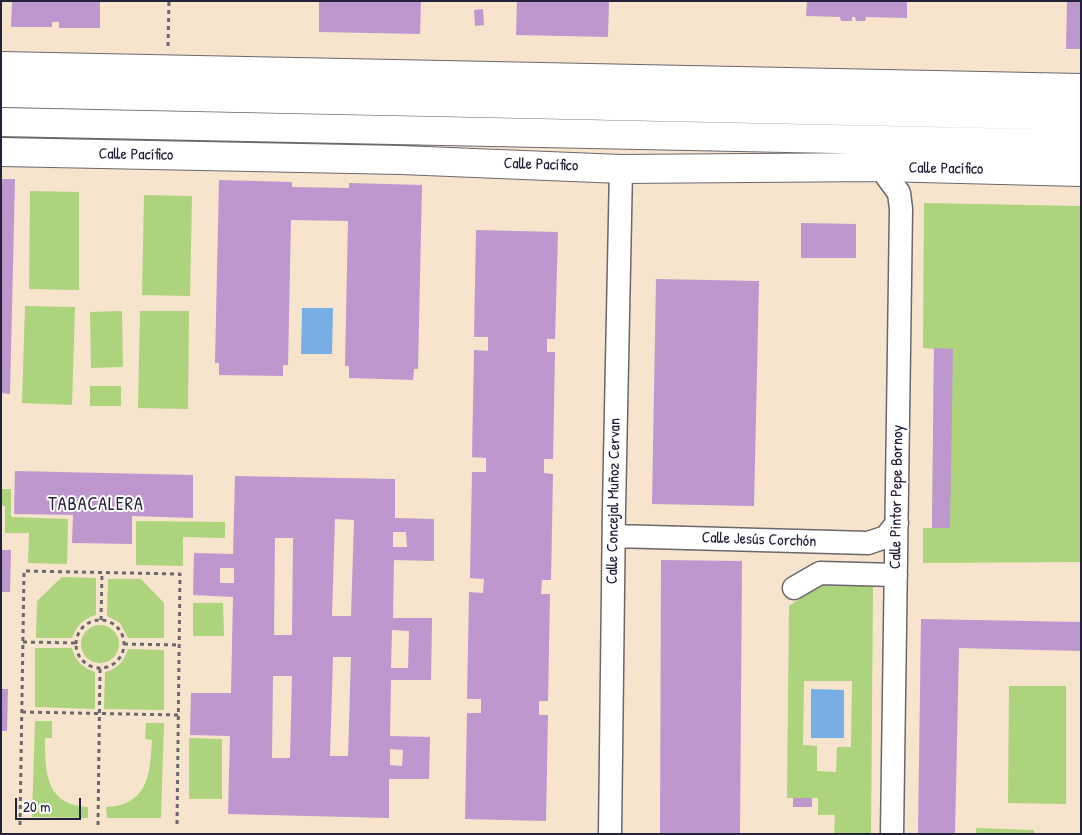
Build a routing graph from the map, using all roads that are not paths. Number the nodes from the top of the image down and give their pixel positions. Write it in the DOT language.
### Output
graph roads {
  1 [pos="1,66"];
  2 [pos="1081,88"];
  3 [pos="1,93"];
  4 [pos="1081,116"];
  5 [pos="1,122"];
  6 [pos="1081,144"];
  7 [pos="1,152"];
  8 [pos="880,167"];
  9 [pos="621,168"];
  10 [pos="1081,172"];
  11 [pos="897,523"];
  12 [pos="614,536"];
  13 [pos="896,576"];
  14 [pos="794,588"];
  15 [pos="610,834"];
  16 [pos="892,834"];
  1 -- 2 [label="main road"];
  3 -- 4 [label="main road"];
  5 -- 6 [label="main road, Calle Pacífico"];
  7 -- 9 [label="main road, Calle Pacífico"];
  8 -- 9 [label="main road, Calle Pacífico"];
  8 -- 10 [label="main road, Calle Pacífico"];
  8 -- 11 [label="street, Calle Pintor Pepe Bornoy"];
  9 -- 12 [label="street, Calle Concejal Muñoz Cervan"];
  11 -- 12 [label="street, Calle Jesús Corchón"];
  11 -- 13 [label="street, Calle Pintor Pepe Bornoy"];
  12 -- 15 [label="street, Calle Concejal Muñoz Cervan"];
  13 -- 14 [label="street"];
  13 -- 16 [label="street, Calle Pintor Pepe Bornoy"];
}
